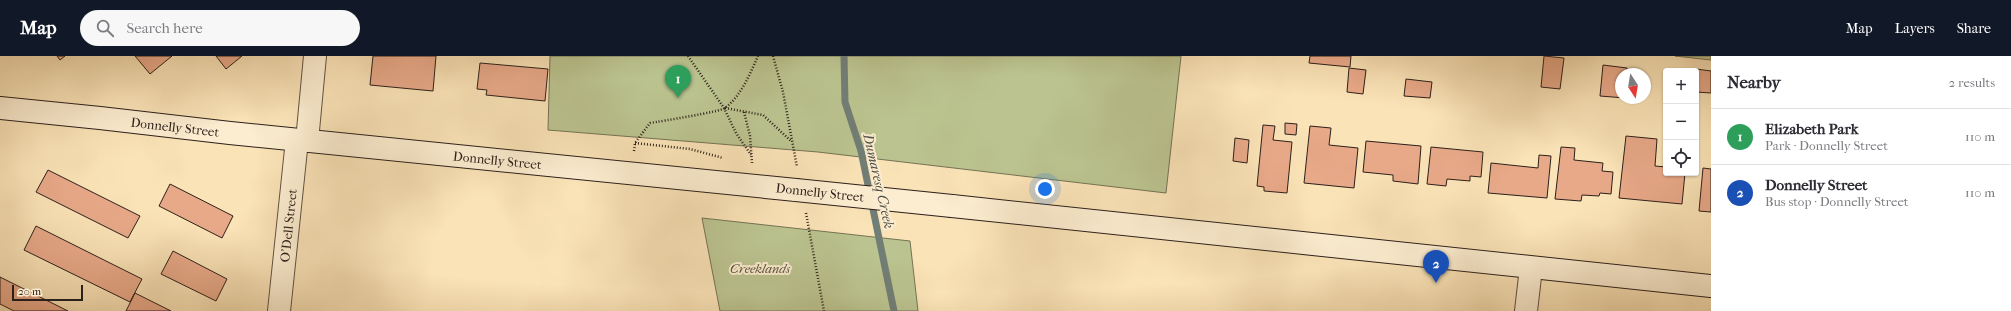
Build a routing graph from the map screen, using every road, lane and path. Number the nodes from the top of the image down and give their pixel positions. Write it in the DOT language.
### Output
graph roads {
  1 [pos="315,56"];
  2 [pos="688,56"];
  3 [pos="758,56"];
  4 [pos="0,108"];
  5 [pos="724,108"];
  6 [pos="744,112"];
  7 [pos="302,140"];
  8 [pos="792,141"];
  9 [pos="635,143"];
  10 [pos="634,152"];
  11 [pos="751,155"];
  12 [pos="725,158"];
  13 [pos="746,164"];
  14 [pos="1531,268"];
  15 [pos="1711,286"];
  16 [pos="280,311"];
  17 [pos="1526,311"];
  1 -- 7 [label="street, O'Dell Street"];
  2 -- 5 [label="path"];
  3 -- 5 [label="path"];
  4 -- 7 [label="street, Donnelly Street"];
  5 -- 6 [label="path"];
  5 -- 9 [label="path"];
  5 -- 11 [label="path"];
  6 -- 8 [label="path"];
  6 -- 11 [label="path"];
  7 -- 14 [label="street, Donnelly Street, bridge"];
  7 -- 16 [label="street, O'Dell Street"];
  9 -- 10 [label="path"];
  9 -- 12 [label="path"];
  11 -- 13 [label="path"];
  14 -- 15 [label="street, Donnelly Street"];
  14 -- 17 [label="street"];
}
